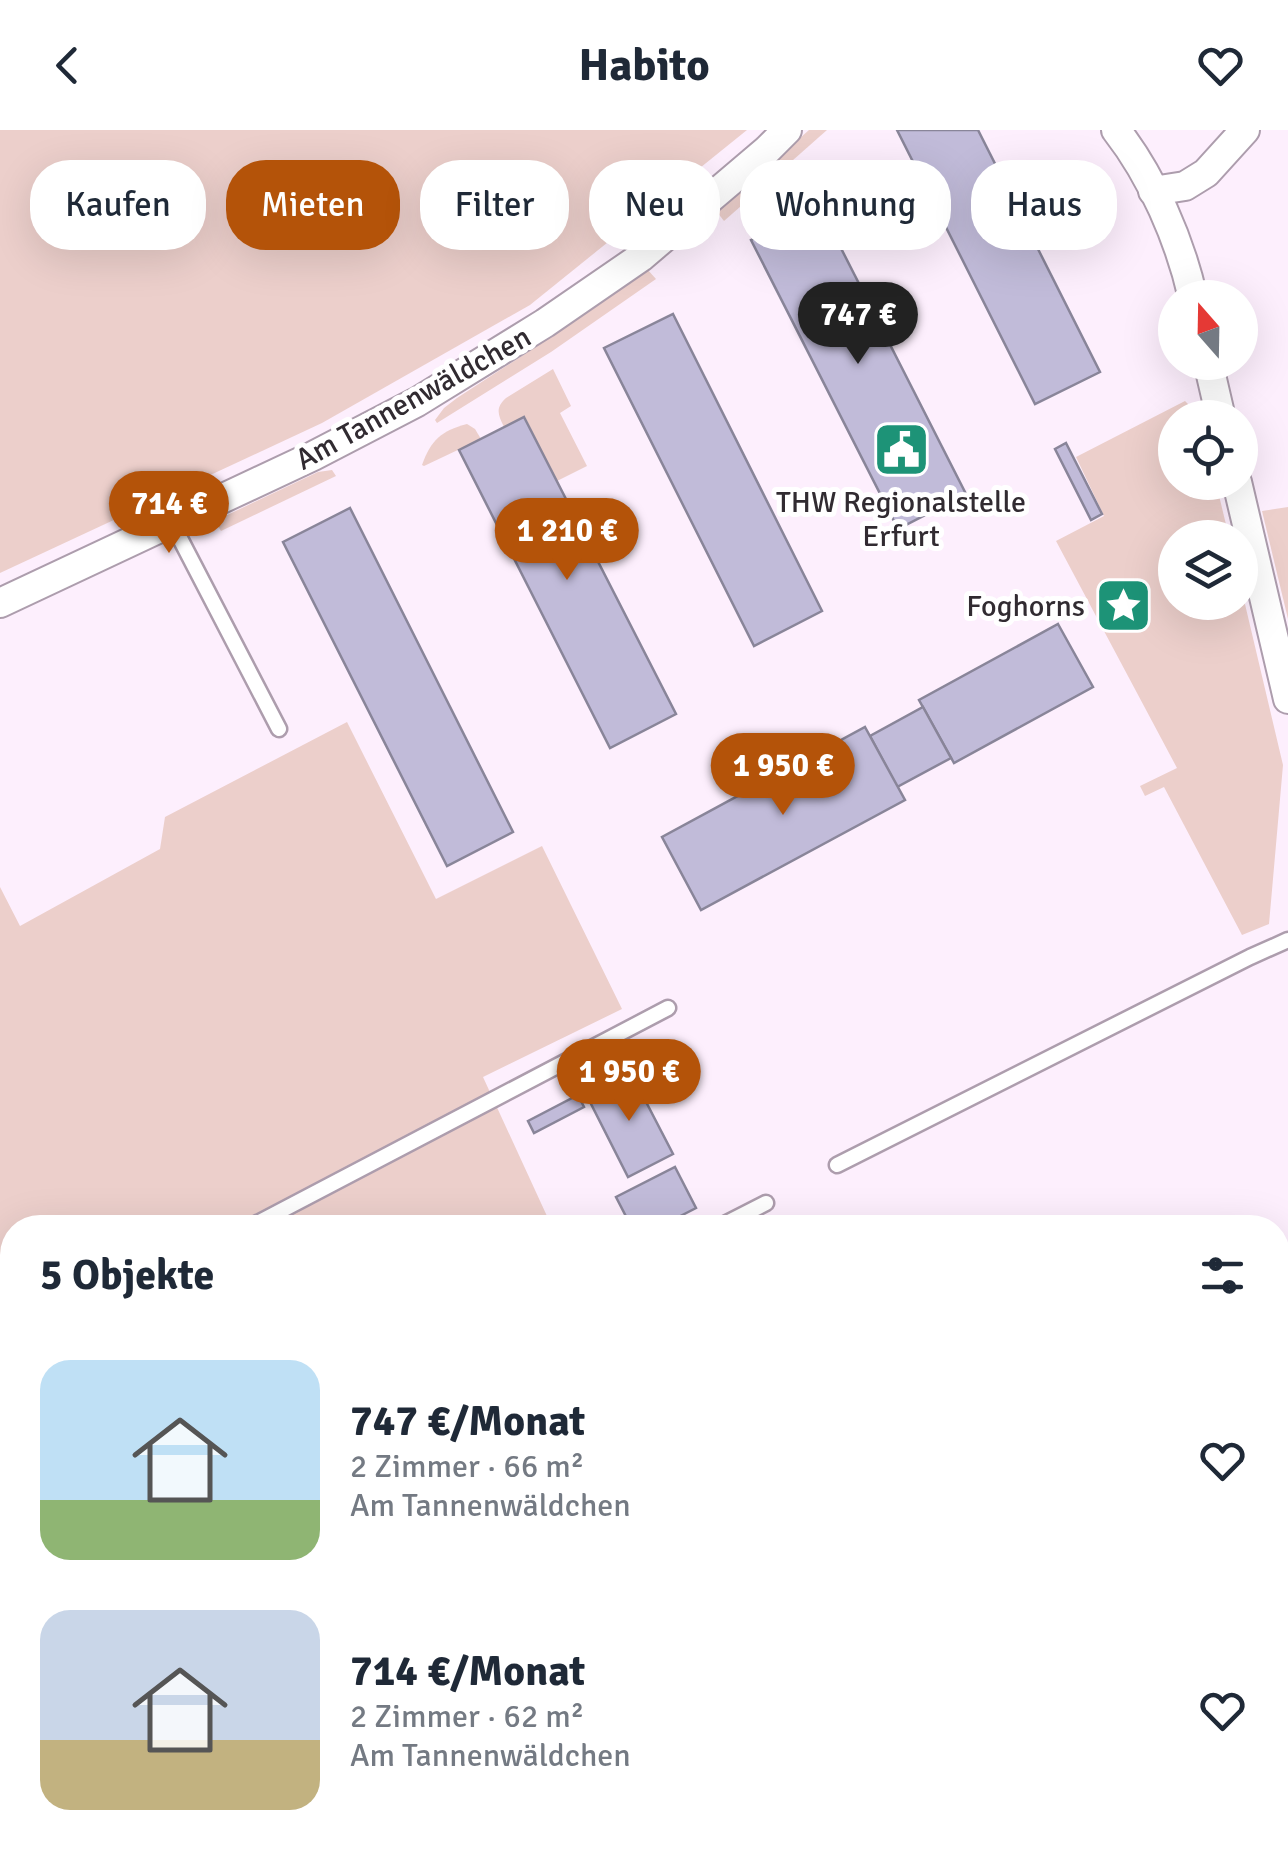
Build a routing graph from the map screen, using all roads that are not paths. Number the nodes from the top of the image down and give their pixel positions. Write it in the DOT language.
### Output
graph roads {
  1 [pos="787,130"];
  2 [pos="1245,130"];
  3 [pos="1124,133"];
  4 [pos="1153,191"];
  5 [pos="1188,280"];
  6 [pos="1241,500"];
  7 [pos="172,522"];
  8 [pos="0,604"];
  9 [pos="1288,698"];
  10 [pos="279,729"];
  11 [pos="1288,940"];
  12 [pos="668,1008"];
  13 [pos="837,1165"];
  14 [pos="766,1203"];
  15 [pos="273,1215"];
  16 [pos="742,1215"];
  1 -- 7 [label="street, Am Tannenwäldchen"];
  2 -- 4 [label="street"];
  3 -- 4 [label="street"];
  4 -- 5 [label="street"];
  6 -- 9 [label="street"];
  7 -- 8 [label="street, Am Tannenwäldchen"];
  7 -- 10 [label="lane"];
  11 -- 13 [label="lane"];
  12 -- 15 [label="lane"];
  14 -- 16 [label="lane"];
}
